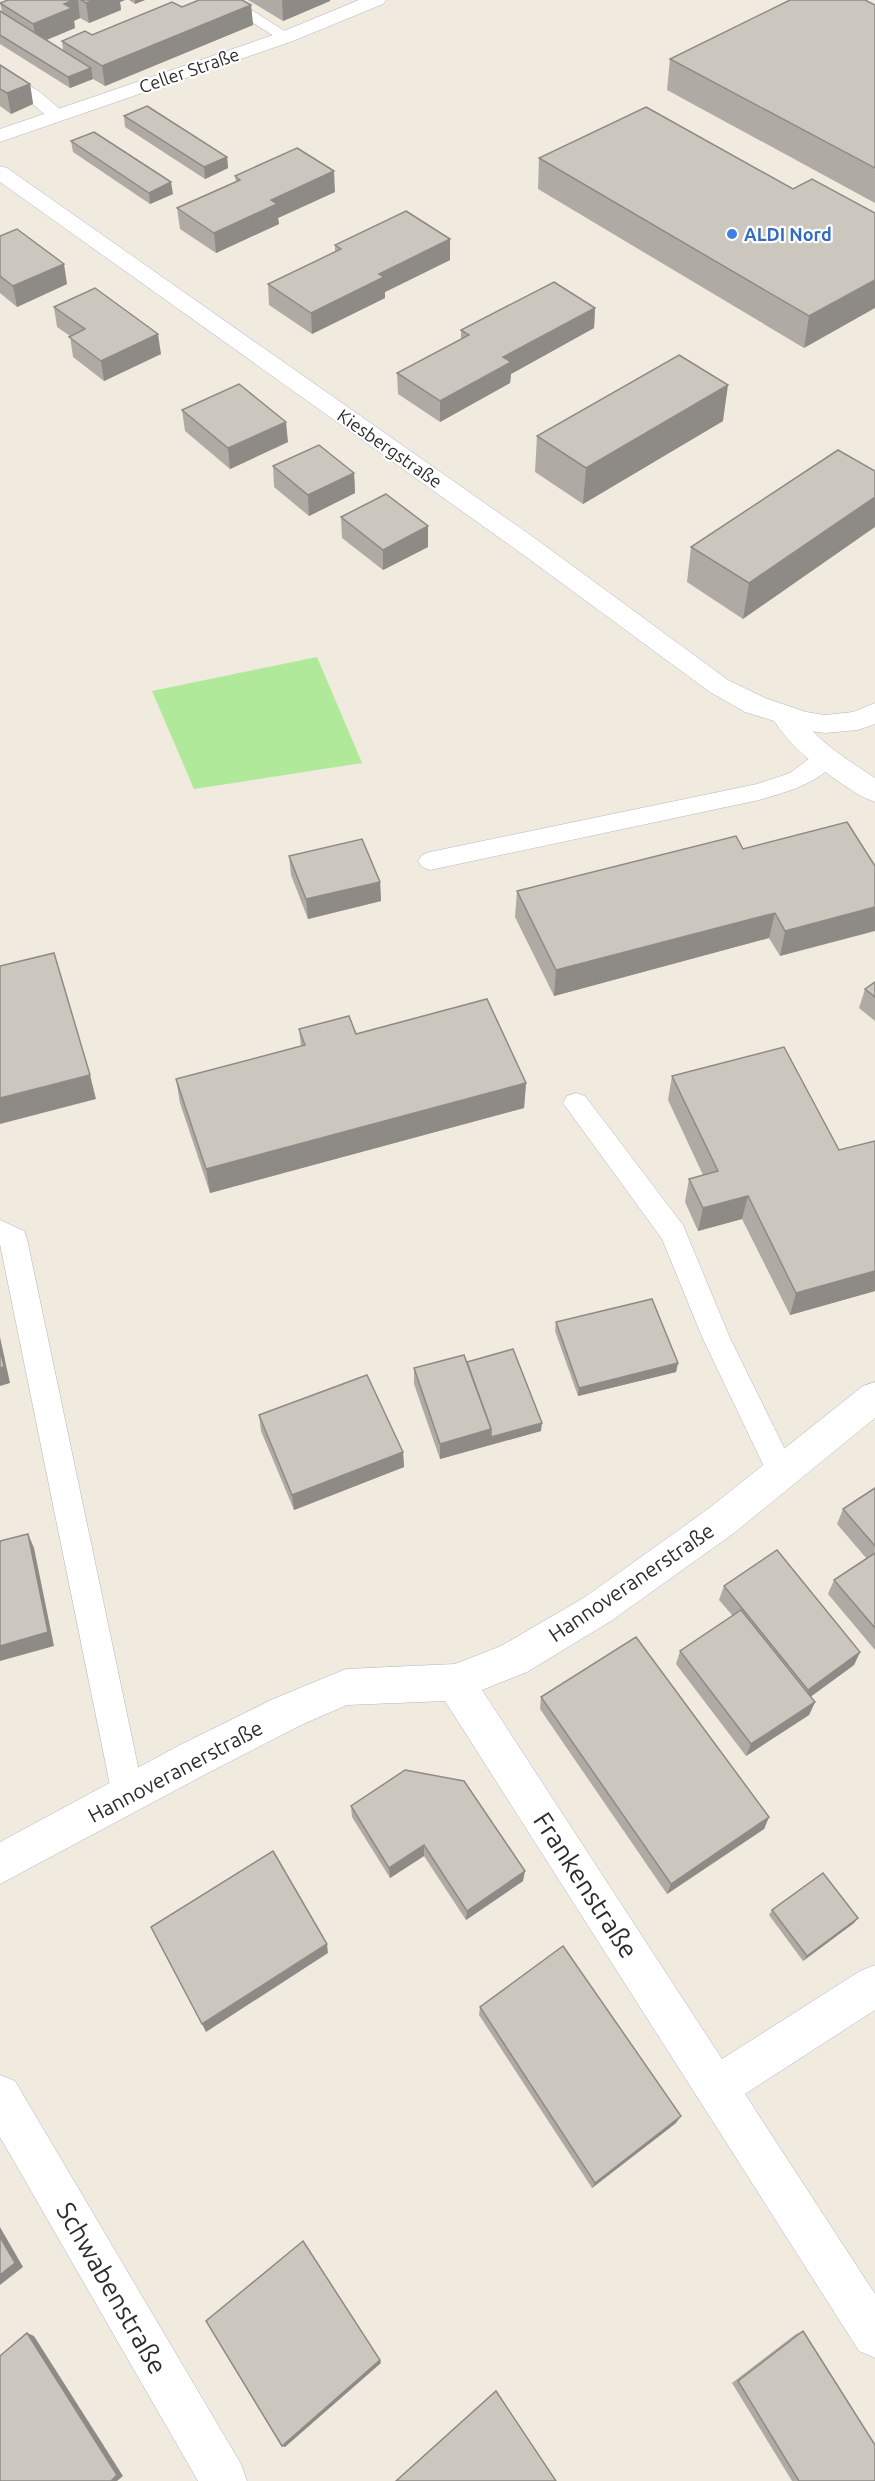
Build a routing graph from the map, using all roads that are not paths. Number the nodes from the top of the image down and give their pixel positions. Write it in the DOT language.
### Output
graph roads {
  1 [pos="225,0"];
  2 [pos="376,0"];
  3 [pos="286,37"];
  4 [pos="0,74"];
  5 [pos="56,115"];
  6 [pos="0,136"];
  7 [pos="0,172"];
  8 [pos="875,712"];
  9 [pos="785,716"];
  10 [pos="827,757"];
  11 [pos="875,792"];
  12 [pos="430,861"];
  13 [pos="576,1103"];
  14 [pos="0,1230"];
  15 [pos="875,1397"];
  16 [pos="781,1472"];
  17 [pos="455,1683"];
  18 [pos="128,1795"];
  19 [pos="0,1864"];
  20 [pos="875,1986"];
  21 [pos="717,2087"];
  22 [pos="0,2096"];
  23 [pos="875,2335"];
  24 [pos="224,2481"];
  1 -- 3 [label="lane"];
  2 -- 3 [label="street, Celler Straße"];
  3 -- 5 [label="street, Celler Straße"];
  4 -- 5 [label="lane"];
  5 -- 6 [label="street, Celler Straße"];
  7 -- 9 [label="street, Kiesbergstraße"];
  8 -- 9 [label="street, Kiesbergstraße"];
  9 -- 10 [label="street"];
  10 -- 11 [label="street"];
  10 -- 12 [label="lane"];
  13 -- 16 [label="lane"];
  14 -- 18 [label="lane"];
  15 -- 16 [label="street, Hannoveranerstraße"];
  16 -- 17 [label="street, Hannoveranerstraße"];
  17 -- 18 [label="street, Hannoveranerstraße"];
  17 -- 21 [label="street, Frankenstraße"];
  18 -- 19 [label="street, Hannoveranerstraße"];
  20 -- 21 [label="street"];
  21 -- 23 [label="street, Frankenstraße"];
  22 -- 24 [label="street, Schwabenstraße"];
}
